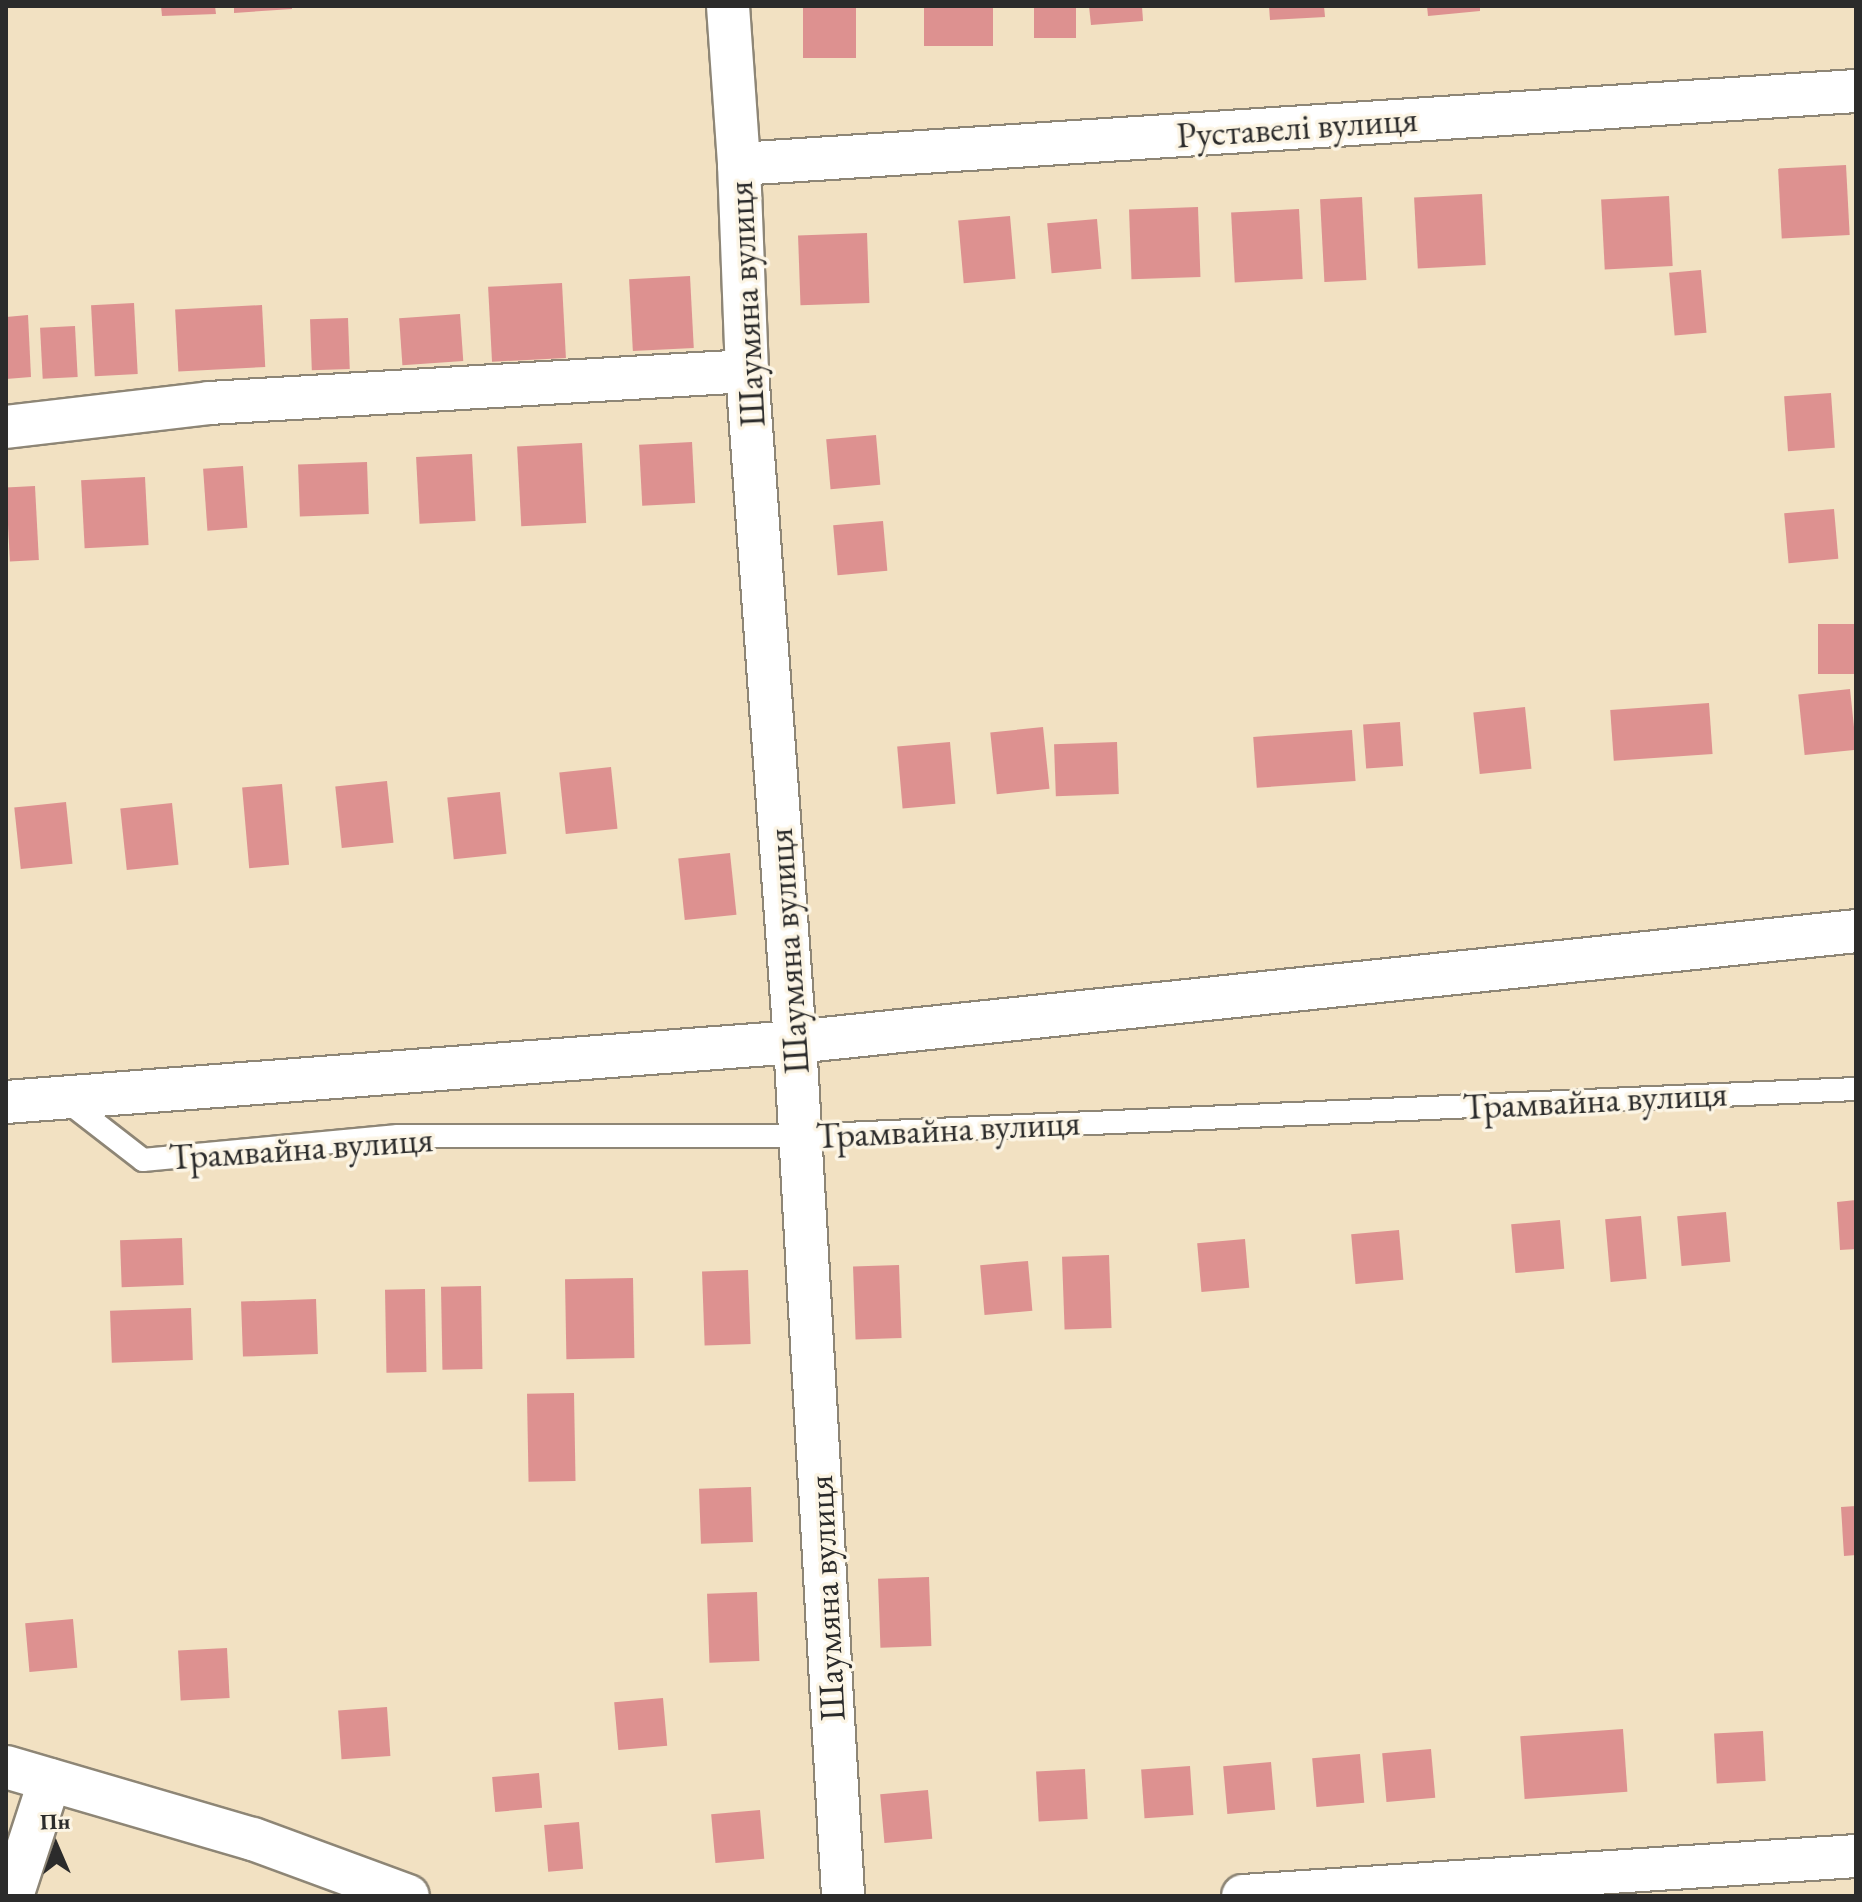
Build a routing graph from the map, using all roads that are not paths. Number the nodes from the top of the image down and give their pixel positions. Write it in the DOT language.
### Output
graph roads {
  1 [pos="728,6"];
  2 [pos="1856,91"];
  3 [pos="739,164"];
  4 [pos="747,371"];
  5 [pos="6,427"];
  6 [pos="1856,931"];
  7 [pos="795,1042"];
  8 [pos="1856,1089"];
  9 [pos="62,1097"];
  10 [pos="6,1102"];
  11 [pos="800,1136"];
  12 [pos="6,1767"];
  13 [pos="50,1780"];
  14 [pos="1856,1856"];
  15 [pos="12,1896"];
  16 [pos="408,1896"];
  17 [pos="843,1896"];
  18 [pos="1243,1896"];
  1 -- 3 [label="street, Шаумяна вулиця"];
  2 -- 3 [label="street, Руставелі вулиця"];
  3 -- 4 [label="street, Шаумяна вулиця"];
  4 -- 5 [label="street"];
  4 -- 7 [label="street, Шаумяна вулиця"];
  6 -- 7 [label="street, Трамвайна вулиця"];
  7 -- 9 [label="street, Трамвайна вулиця"];
  7 -- 11 [label="street, Шаумяна вулиця"];
  8 -- 11 [label="lane, Трамвайна вулиця"];
  9 -- 10 [label="street, Трамвайна вулиця"];
  9 -- 11 [label="lane, Трамвайна вулиця"];
  11 -- 17 [label="street, Шаумяна вулиця"];
  12 -- 13 [label="street"];
  13 -- 15 [label="street"];
  13 -- 16 [label="street"];
  14 -- 18 [label="street"];
}
